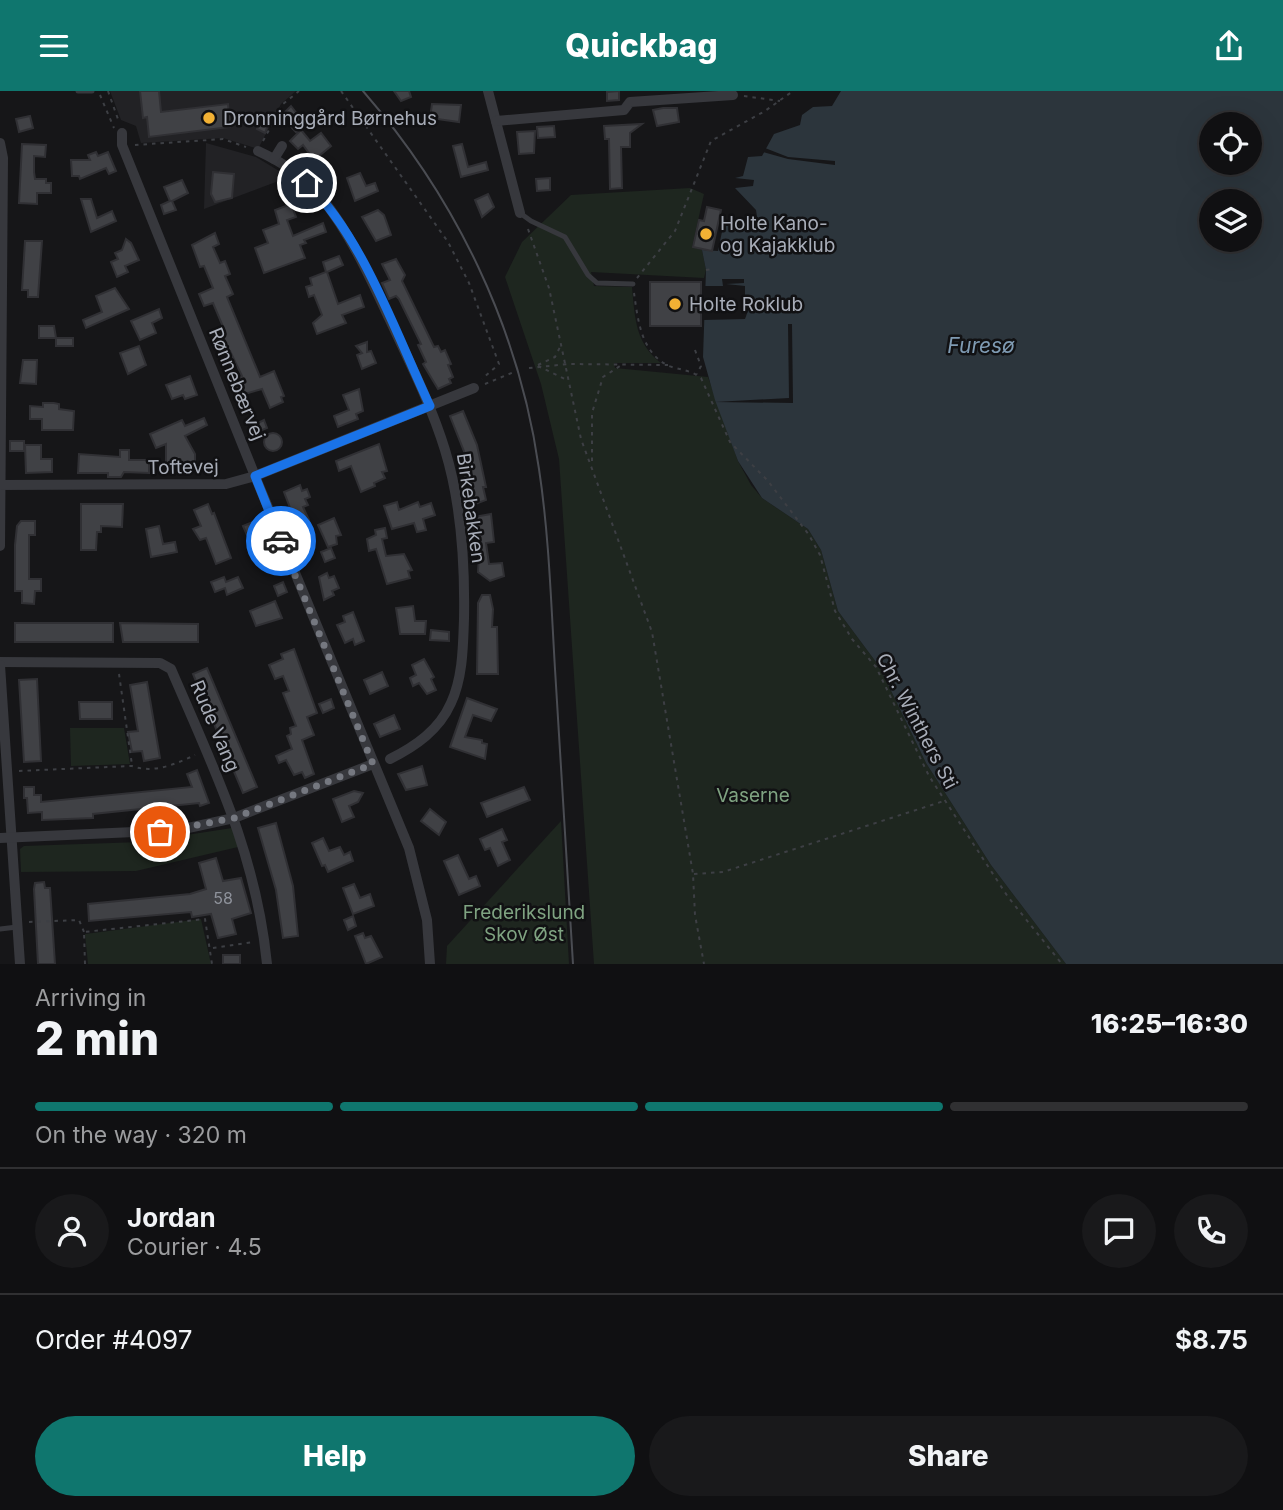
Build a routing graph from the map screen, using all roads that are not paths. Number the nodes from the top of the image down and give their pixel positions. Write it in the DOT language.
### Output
graph roads {
  1 [pos="78,91"];
  2 [pos="92,91"];
  3 [pos="488,91"];
  4 [pos="738,96"];
  5 [pos="496,121"];
  6 [pos="122,133"];
  7 [pos="0,143"];
  8 [pos="282,146"];
  9 [pos="258,151"];
  10 [pos="274,159"];
  11 [pos="520,213"];
  12 [pos="633,284"];
  13 [pos="477,387"];
  14 [pos="430,406"];
  15 [pos="255,476"];
  16 [pos="1,485"];
  17 [pos="0,547"];
  18 [pos="0,663"];
  19 [pos="390,759"];
  20 [pos="373,764"];
  21 [pos="234,818"];
  22 [pos="5,838"];
  23 [pos="17,925"];
  24 [pos="0,929"];
  25 [pos="20,964"];
  26 [pos="267,964"];
  27 [pos="430,964"];
  1 -- 2 [label="lane"];
  3 -- 5 [label="street"];
  4 -- 5 [label="street"];
  5 -- 11 [label="street"];
  6 -- 15 [label="street, Rønnebærvej"];
  7 -- 16 [label="street"];
  8 -- 10 [label="street"];
  9 -- 10 [label="street, Birkebakken"];
  10 -- 14 [label="street, Birkebakken"];
  11 -- 12 [label="lane"];
  13 -- 14 [label="street, Toftevej"];
  14 -- 15 [label="street, Toftevej"];
  14 -- 19 [label="street, Birkebakken"];
  15 -- 16 [label="street, Toftevej"];
  15 -- 20 [label="street, Rønnebærvej"];
  16 -- 17 [label="street"];
  18 -- 21 [label="street, Rude Vang"];
  18 -- 22 [label="street"];
  20 -- 21 [label="street"];
  20 -- 27 [label="street, Rønnebærvej"];
  21 -- 22 [label="street"];
  21 -- 26 [label="street, Rude Vang"];
  22 -- 23 [label="street"];
  23 -- 24 [label="lane"];
  23 -- 25 [label="street"];
}
